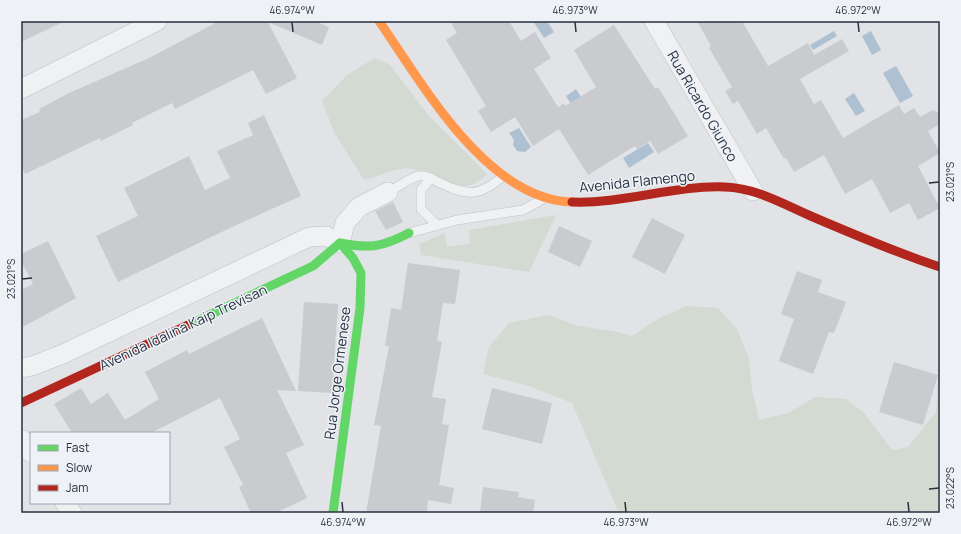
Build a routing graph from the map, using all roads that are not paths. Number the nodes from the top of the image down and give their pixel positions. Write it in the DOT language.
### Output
graph roads {
  1 [pos="157,21"];
  2 [pos="380,21"];
  3 [pos="654,21"];
  4 [pos="21,89"];
  5 [pos="503,176"];
  6 [pos="431,178"];
  7 [pos="753,191"];
  8 [pos="388,192"];
  9 [pos="544,198"];
  10 [pos="437,225"];
  11 [pos="409,232"];
  12 [pos="340,243"];
  13 [pos="940,267"];
  14 [pos="21,368"];
  15 [pos="21,403"];
  16 [pos="21,439"];
  17 [pos="30,452"];
  18 [pos="66,504"];
  19 [pos="72,513"];
  20 [pos="333,513"];
  1 -- 4 [label="street"];
  2 -- 5 [label="street, Avenida Flamengo"];
  3 -- 7 [label="street, Rua Ricardo Giunco"];
  5 -- 6 [label="lane"];
  5 -- 9 [label="street, Avenida Flamengo"];
  6 -- 8 [label="lane"];
  6 -- 10 [label="lane"];
  7 -- 9 [label="street, Avenida Flamengo"];
  7 -- 13 [label="street, Avenida Flamengo"];
  8 -- 12 [label="street"];
  9 -- 10 [label="lane"];
  10 -- 11 [label="lane"];
  11 -- 12 [label="street, Avenida Idalina Kaip Trevisan"];
  12 -- 14 [label="street, Avenida Idalina Kaip Trevisan"];
  12 -- 15 [label="street, Avenida Idalina Kaip Trevisan"];
  12 -- 20 [label="street, Rua Jorge Ormenese"];
  16 -- 17 [label="street"];
  18 -- 19 [label="street"];
}
